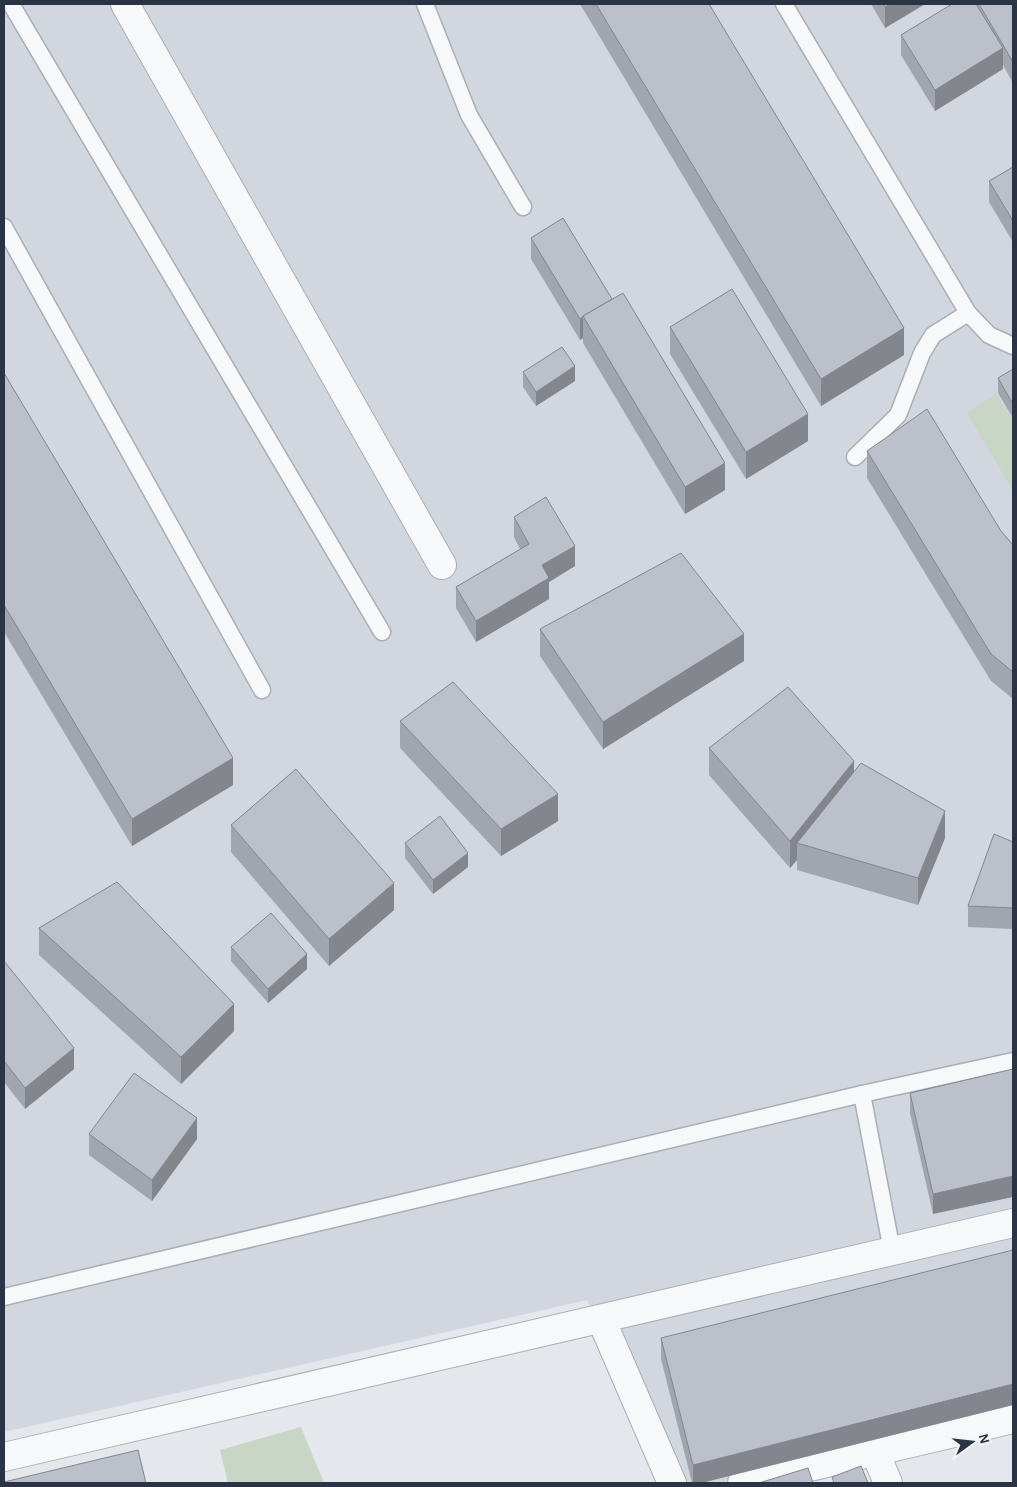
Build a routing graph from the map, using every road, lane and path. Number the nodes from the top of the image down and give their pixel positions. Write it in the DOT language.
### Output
graph roads {
  1 [pos="11,4"];
  2 [pos="125,4"];
  3 [pos="424,4"];
  4 [pos="784,4"];
  5 [pos="524,208"];
  6 [pos="4,227"];
  7 [pos="968,313"];
  8 [pos="1013,346"];
  9 [pos="855,457"];
  10 [pos="442,565"];
  11 [pos="382,632"];
  12 [pos="262,690"];
  13 [pos="1013,1061"];
  14 [pos="862,1094"];
  15 [pos="1013,1224"];
  16 [pos="892,1252"];
  17 [pos="4,1297"];
  18 [pos="601,1319"];
  19 [pos="1013,1419"];
  20 [pos="875,1452"];
  21 [pos="4,1458"];
  22 [pos="672,1483"];
  23 [pos="742,1483"];
  24 [pos="888,1483"];
  1 -- 11 [label="lane"];
  2 -- 10 [label="street"];
  3 -- 5 [label="lane"];
  4 -- 7 [label="lane"];
  6 -- 12 [label="lane"];
  7 -- 8 [label="lane"];
  7 -- 9 [label="lane"];
  13 -- 14 [label="lane"];
  14 -- 16 [label="lane"];
  14 -- 17 [label="lane"];
  15 -- 16 [label="street"];
  16 -- 18 [label="street"];
  18 -- 21 [label="street"];
  18 -- 22 [label="street"];
  19 -- 20 [label="street"];
  20 -- 23 [label="street"];
  20 -- 24 [label="street"];
}
